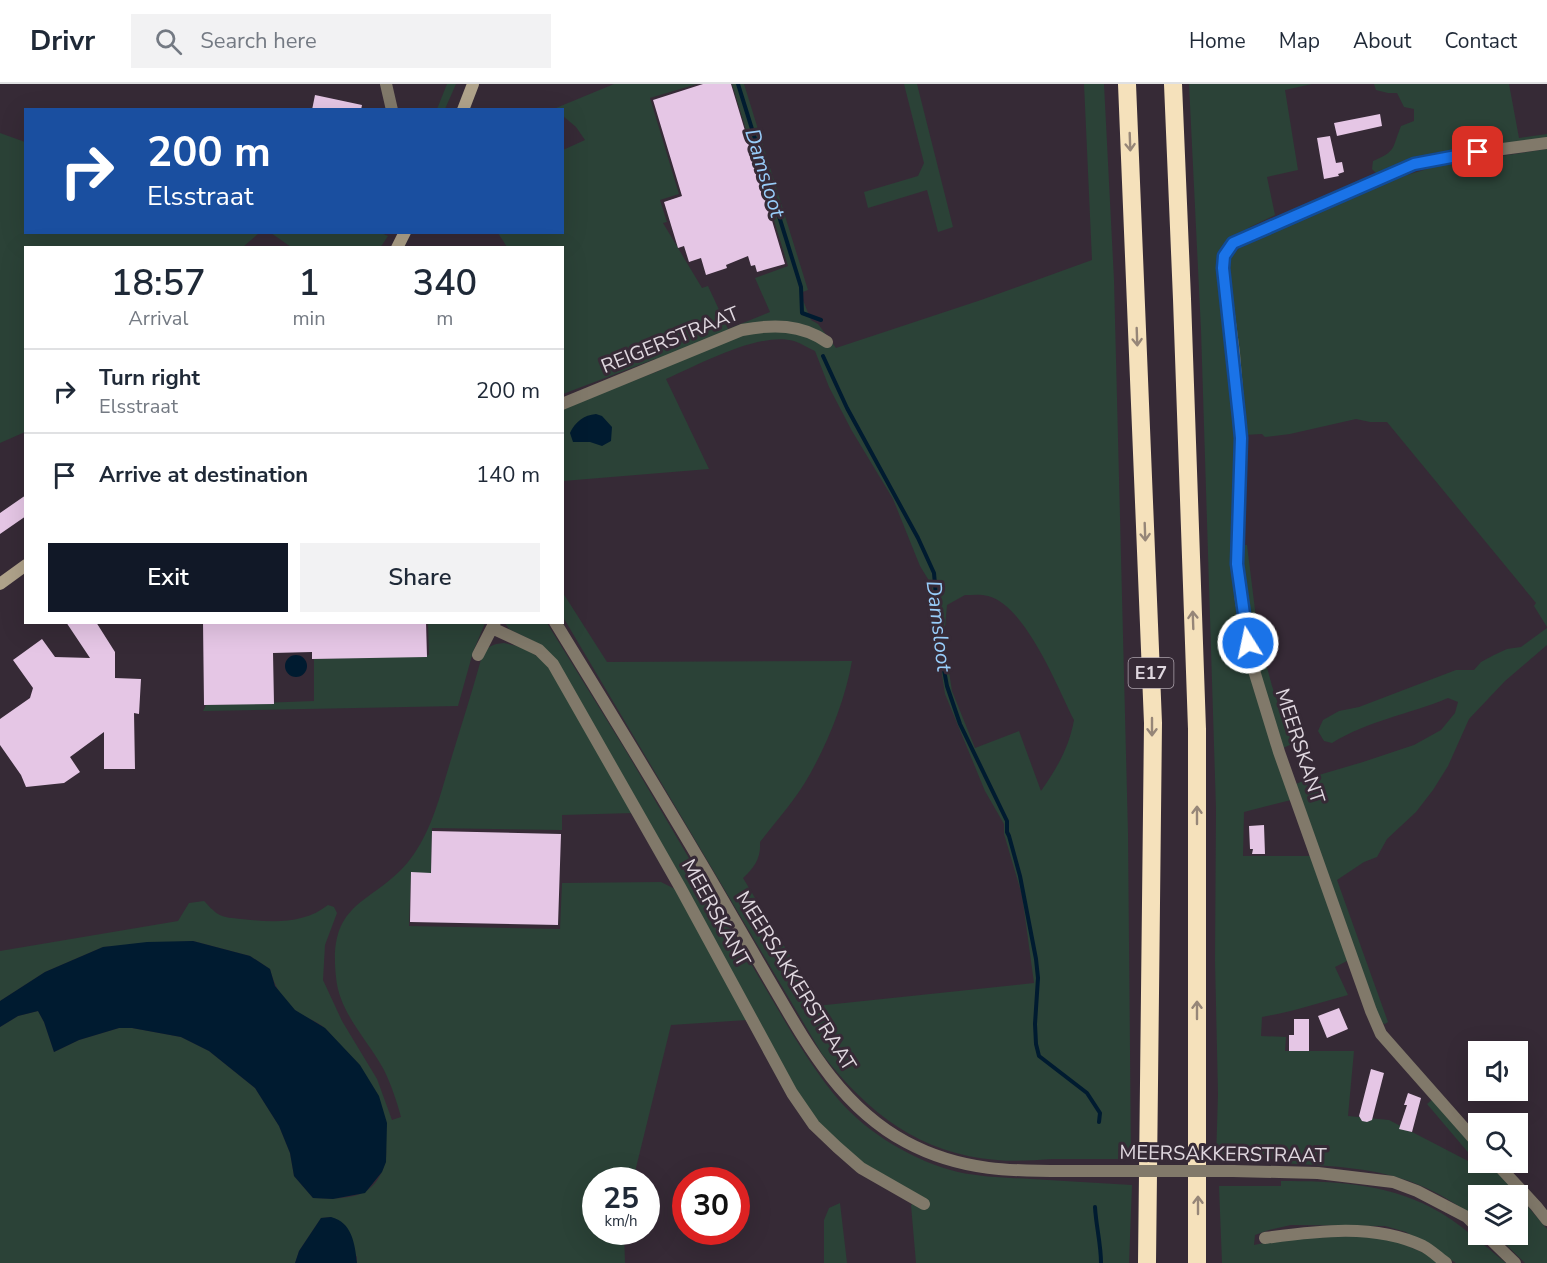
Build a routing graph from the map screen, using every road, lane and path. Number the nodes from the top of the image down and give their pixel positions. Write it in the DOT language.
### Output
graph roads {
  1 [pos="386,84"];
  2 [pos="473,84"];
  3 [pos="1128,84"];
  4 [pos="1173,84"];
  5 [pos="392,108"];
  6 [pos="464,108"];
  7 [pos="1547,143"];
  8 [pos="827,342"];
  9 [pos="564,403"];
  10 [pos="24,567"];
  11 [pos="0,584"];
  12 [pos="556,624"];
  13 [pos="493,625"];
  14 [pos="478,655"];
  15 [pos="1468,1133"];
  16 [pos="1505,1173"];
  17 [pos="924,1204"];
  18 [pos="1468,1218"];
  19 [pos="1547,1220"];
  20 [pos="1265,1238"];
  21 [pos="1496,1245"];
  22 [pos="1147,1263"];
  23 [pos="1197,1263"];
  24 [pos="1446,1263"];
  25 [pos="1515,1263"];
  1 -- 5 [label="street"];
  2 -- 6 [label="main road"];
  3 -- 22 [label="highway, E17, one-way"];
  23 -- 4 [label="highway, E17, one-way"];
  7 -- 15 [label="street, MEERSKANT"];
  8 -- 9 [label="street, REIGERSTRAAT"];
  10 -- 11 [label="main road"];
  12 -- 18 [label="street, MEERSAKKERSTRAAT, bridge"];
  13 -- 14 [label="street, MEERSKANT"];
  13 -- 17 [label="street, MEERSKANT"];
  16 -- 19 [label="street"];
  20 -- 24 [label="street"];
  21 -- 25 [label="street"];
}
